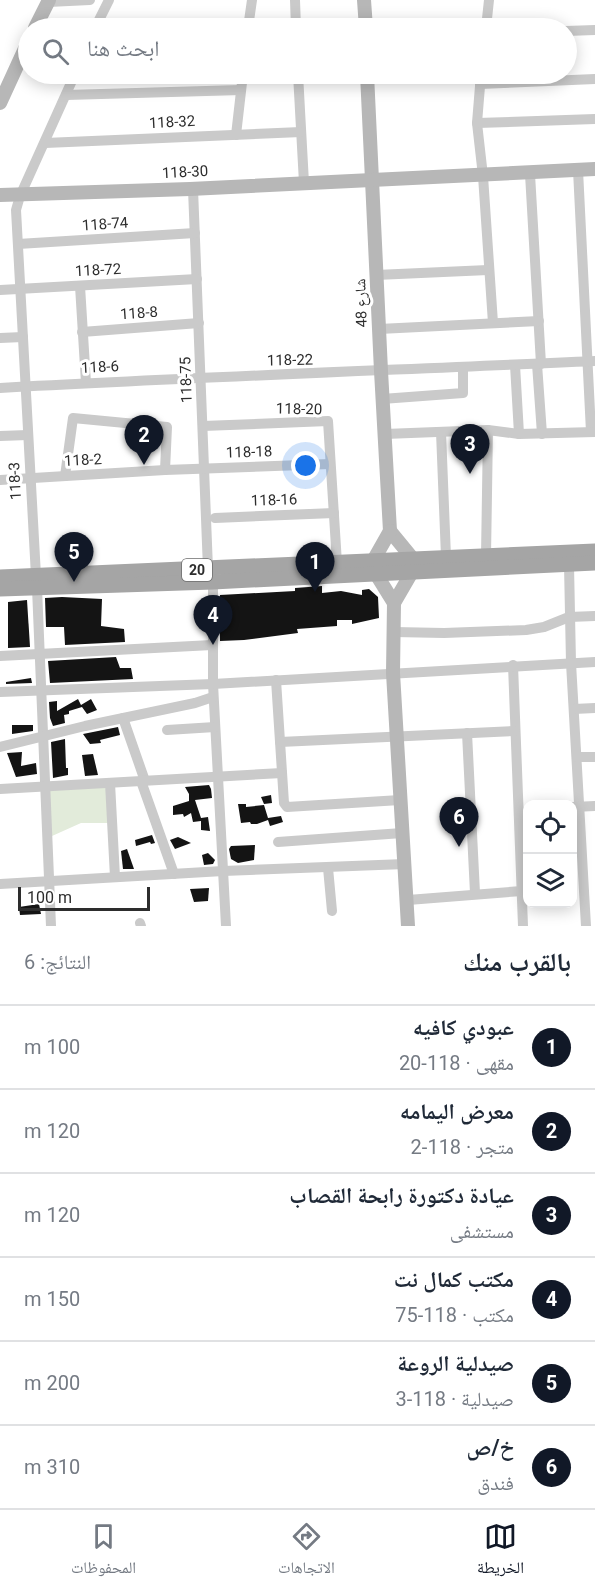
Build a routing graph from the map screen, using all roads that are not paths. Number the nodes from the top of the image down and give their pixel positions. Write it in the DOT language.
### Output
graph roads {
  1 [pos="90,0"];
  2 [pos="109,0"];
  3 [pos="252,0"];
  4 [pos="295,0"];
  5 [pos="364,0"];
  6 [pos="489,0"];
  7 [pos="49,1"];
  8 [pos="40,18"];
  9 [pos="100,18"];
  10 [pos="249,18"];
  11 [pos="296,18"];
  12 [pos="365,18"];
  13 [pos="487,18"];
  14 [pos="595,30"];
  15 [pos="577,31"];
  16 [pos="18,58"];
  17 [pos="577,79"];
  18 [pos="595,79"];
  19 [pos="4,81"];
  20 [pos="71,84"];
  21 [pos="242,84"];
  22 [pos="299,84"];
  23 [pos="367,84"];
  24 [pos="481,84"];
  25 [pos="241,90"];
  26 [pos="66,95"];
  27 [pos="0,103"];
  28 [pos="595,119"];
  29 [pos="477,123"];
  30 [pos="301,132"];
  31 [pos="236,135"];
  32 [pos="45,143"];
  33 [pos="578,170"];
  34 [pos="595,170"];
  35 [pos="530,174"];
  36 [pos="483,176"];
  37 [pos="372,179"];
  38 [pos="304,183"];
  39 [pos="193,189"];
  40 [pos="0,195"];
  41 [pos="20,196"];
  42 [pos="195,233"];
  43 [pos="18,244"];
  44 [pos="488,270"];
  45 [pos="376,275"];
  46 [pos="197,279"];
  47 [pos="80,286"];
  48 [pos="20,289"];
  49 [pos="0,290"];
  50 [pos="590,308"];
  51 [pos="539,321"];
  52 [pos="493,323"];
  53 [pos="199,324"];
  54 [pos="379,329"];
  55 [pos="82,332"];
  56 [pos="22,337"];
  57 [pos="0,338"];
  58 [pos="591,362"];
  59 [pos="539,364"];
  60 [pos="515,365"];
  61 [pos="464,368"];
  62 [pos="381,371"];
  63 [pos="201,377"];
  64 [pos="86,383"];
  65 [pos="25,386"];
  66 [pos="0,388"];
  67 [pos="382,399"];
  68 [pos="203,426"];
  69 [pos="488,430"];
  70 [pos="441,432"];
  71 [pos="593,432"];
  72 [pos="385,434"];
  73 [pos="519,434"];
  74 [pos="542,434"];
  75 [pos="28,435"];
  76 [pos="0,436"];
  77 [pos="330,464"];
  78 [pos="204,468"];
  79 [pos="165,470"];
  80 [pos="65,476"];
  81 [pos="30,478"];
  82 [pos="0,480"];
  83 [pos="334,513"];
  84 [pos="215,518"];
  85 [pos="390,531"];
  86 [pos="595,551"];
  87 [pos="486,556"];
  88 [pos="446,557"];
  89 [pos="337,563"];
  90 [pos="595,563"];
  91 [pos="412,565"];
  92 [pos="569,565"];
  93 [pos="374,567"];
  94 [pos="210,575"];
  95 [pos="0,577"];
  96 [pos="36,582"];
  97 [pos="0,589"];
  98 [pos="394,603"];
  99 [pos="595,616"];
  100 [pos="569,617"];
  101 [pos="394,632"];
  102 [pos="212,645"];
  103 [pos="39,654"];
  104 [pos="0,656"];
  105 [pos="595,662"];
  106 [pos="571,663"];
  107 [pos="513,665"];
  108 [pos="393,673"];
  109 [pos="276,680"];
  110 [pos="213,684"];
  111 [pos="40,690"];
  112 [pos="0,692"];
  113 [pos="213,697"];
  114 [pos="595,708"];
  115 [pos="574,709"];
  116 [pos="123,718"];
  117 [pos="215,727"];
  118 [pos="167,730"];
  119 [pos="515,731"];
  120 [pos="467,733"];
  121 [pos="43,736"];
  122 [pos="397,736"];
  123 [pos="280,742"];
  124 [pos="0,747"];
  125 [pos="595,757"];
  126 [pos="577,758"];
  127 [pos="282,773"];
  128 [pos="217,777"];
  129 [pos="143,781"];
  130 [pos="110,783"];
  131 [pos="45,787"];
  132 [pos="0,789"];
  133 [pos="400,800"];
  134 [pos="576,800"];
  135 [pos="595,806"];
  136 [pos="577,807"];
  137 [pos="523,810"];
  138 [pos="577,815"];
  139 [pos="402,833"];
  140 [pos="278,842"];
  141 [pos="595,853"];
  142 [pos="582,854"];
  143 [pos="405,864"];
  144 [pos="328,868"];
  145 [pos="223,871"];
  146 [pos="174,874"];
  147 [pos="115,877"];
  148 [pos="49,881"];
  149 [pos="0,884"];
  150 [pos="522,891"];
  151 [pos="475,893"];
  152 [pos="590,899"];
  153 [pos="408,900"];
  154 [pos="332,911"];
  155 [pos="51,926"];
  156 [pos="226,926"];
  157 [pos="408,926"];
  158 [pos="523,926"];
  159 [pos="586,926"];
  1 -- 7 [label="street"];
  2 -- 9 [label="street"];
  3 -- 10 [label="street"];
  4 -- 11 [label="street"];
  5 -- 12 [label="street"];
  6 -- 13 [label="street"];
  7 -- 8 [label="street"];
  14 -- 15 [label="street"];
  16 -- 19 [label="street"];
  17 -- 18 [label="street"];
  19 -- 27 [label="street"];
  20 -- 26 [label="street, 118-3"];
  21 -- 25 [label="street"];
  22 -- 30 [label="street"];
  23 -- 37 [label="street, شارع 48"];
  24 -- 29 [label="street"];
  25 -- 26 [label="street"];
  25 -- 31 [label="street"];
  26 -- 32 [label="street, 118-3"];
  28 -- 29 [label="street"];
  29 -- 36 [label="street"];
  30 -- 31 [label="street, 118-32"];
  30 -- 38 [label="street"];
  31 -- 32 [label="street, 118-32"];
  32 -- 41 [label="street, 118-3"];
  33 -- 34 [label="street, 118-30"];
  33 -- 35 [label="street, 118-30"];
  33 -- 50 [label="street"];
  35 -- 36 [label="street, 118-30"];
  35 -- 51 [label="street"];
  36 -- 37 [label="street, 118-30"];
  36 -- 44 [label="street"];
  37 -- 38 [label="street, 118-30"];
  37 -- 45 [label="street, شارع 48"];
  38 -- 39 [label="street, 118-30"];
  39 -- 41 [label="street, 118-30"];
  39 -- 42 [label="street, 118-75"];
  40 -- 41 [label="street, 118-30"];
  41 -- 43 [label="street, 118-3"];
  42 -- 43 [label="street, 118-74"];
  42 -- 46 [label="street, 118-75"];
  43 -- 48 [label="street, 118-3"];
  44 -- 45 [label="street"];
  44 -- 52 [label="street"];
  45 -- 54 [label="street, شارع 48"];
  46 -- 47 [label="street, 118-72"];
  46 -- 53 [label="street, 118-75"];
  47 -- 48 [label="street, 118-72"];
  47 -- 55 [label="street"];
  48 -- 49 [label="street, 118-72"];
  48 -- 56 [label="street, 118-3"];
  50 -- 58 [label="street"];
  51 -- 52 [label="street"];
  51 -- 59 [label="street"];
  52 -- 54 [label="street"];
  53 -- 55 [label="street, 118-8"];
  53 -- 63 [label="street, 118-75"];
  54 -- 62 [label="street, شارع 48"];
  55 -- 64 [label="street"];
  56 -- 57 [label="street"];
  56 -- 65 [label="street, 118-3"];
  58 -- 59 [label="street, 118-22"];
  58 -- 71 [label="street"];
  59 -- 60 [label="street, 118-22"];
  59 -- 74 [label="street"];
  60 -- 61 [label="street, 118-22"];
  60 -- 73 [label="street"];
  61 -- 62 [label="street, 118-22"];
  61 -- 67 [label="street"];
  62 -- 63 [label="street, 118-22"];
  62 -- 67 [label="street, شارع 48"];
  63 -- 64 [label="street, 118-6"];
  63 -- 68 [label="street, 118-75"];
  64 -- 65 [label="street, 118-6"];
  65 -- 66 [label="street, 118-6"];
  65 -- 75 [label="street, 118-3"];
  67 -- 72 [label="street, شارع 48"];
  68 -- 77 [label="street, 118-20"];
  68 -- 78 [label="street, 118-75"];
  69 -- 70 [label="street"];
  69 -- 73 [label="street"];
  69 -- 87 [label="street"];
  70 -- 72 [label="street"];
  70 -- 88 [label="street"];
  71 -- 74 [label="street"];
  72 -- 85 [label="street, شارع 48"];
  73 -- 74 [label="street"];
  75 -- 76 [label="street"];
  75 -- 81 [label="street, 118-3"];
  77 -- 78 [label="street, 118-18"];
  77 -- 83 [label="street, 118-20"];
  78 -- 79 [label="street, 118-2"];
  78 -- 94 [label="street, 118-75"];
  79 -- 80 [label="street, 118-2"];
  79 -- 80 [label="street"];
  80 -- 81 [label="street, 118-2"];
  81 -- 82 [label="street, 118-2"];
  81 -- 96 [label="street, 118-3"];
  83 -- 84 [label="street, 118-16"];
  83 -- 89 [label="street, 118-20"];
  85 -- 91 [label="street"];
  85 -- 93 [label="street"];
  86 -- 87 [label="main road"];
  87 -- 88 [label="main road"];
  88 -- 91 [label="main road"];
  89 -- 93 [label="main road, 20"];
  89 -- 94 [label="main road, 20"];
  90 -- 92 [label="main road"];
  91 -- 92 [label="main road"];
  91 -- 93 [label="main road, 20"];
  91 -- 98 [label="street"];
  92 -- 100 [label="street"];
  93 -- 94 [label="main road, 20"];
  93 -- 98 [label="street"];
  94 -- 96 [label="main road, 20"];
  94 -- 102 [label="street, 118-75"];
  95 -- 96 [label="main road, 20"];
  96 -- 97 [label="main road, 20"];
  96 -- 103 [label="street, 118-3"];
  98 -- 101 [label="street"];
  99 -- 100 [label="street"];
  100 -- 101 [label="street"];
  100 -- 106 [label="street"];
  101 -- 108 [label="street"];
  102 -- 103 [label="street"];
  102 -- 110 [label="street, 118-75"];
  103 -- 104 [label="street"];
  103 -- 111 [label="street, 118-3"];
  105 -- 106 [label="street"];
  106 -- 107 [label="street"];
  106 -- 115 [label="street"];
  107 -- 108 [label="street"];
  107 -- 119 [label="street"];
  108 -- 109 [label="street"];
  108 -- 122 [label="street"];
  109 -- 110 [label="street"];
  109 -- 123 [label="street"];
  110 -- 111 [label="street"];
  110 -- 113 [label="street, 118-75"];
  111 -- 112 [label="street"];
  111 -- 121 [label="street, 118-3"];
  113 -- 116 [label="street"];
  113 -- 117 [label="street, 118-75"];
  114 -- 115 [label="street"];
  115 -- 126 [label="street"];
  116 -- 121 [label="street"];
  116 -- 129 [label="street"];
  117 -- 118 [label="street"];
  117 -- 128 [label="street, 118-75"];
  119 -- 120 [label="street"];
  119 -- 137 [label="street"];
  120 -- 122 [label="street"];
  120 -- 151 [label="street"];
  121 -- 124 [label="street"];
  121 -- 131 [label="street, 118-3"];
  122 -- 123 [label="street"];
  122 -- 133 [label="street"];
  123 -- 127 [label="street"];
  125 -- 126 [label="street"];
  126 -- 134 [label="street"];
  127 -- 128 [label="street"];
  127 -- 133 [label="street"];
  128 -- 129 [label="street"];
  128 -- 145 [label="street, 118-75"];
  129 -- 130 [label="street"];
  129 -- 146 [label="street"];
  130 -- 131 [label="street"];
  130 -- 147 [label="street"];
  131 -- 132 [label="street"];
  131 -- 148 [label="street, 118-3"];
  133 -- 139 [label="street"];
  135 -- 136 [label="street"];
  137 -- 150 [label="street"];
  138 -- 142 [label="street"];
  139 -- 140 [label="street"];
  139 -- 143 [label="street"];
  141 -- 142 [label="street"];
  142 -- 152 [label="street"];
  143 -- 144 [label="street"];
  143 -- 153 [label="street"];
  144 -- 145 [label="street"];
  144 -- 154 [label="street"];
  145 -- 146 [label="street"];
  145 -- 156 [label="street, 118-75"];
  146 -- 147 [label="street"];
  147 -- 148 [label="street"];
  148 -- 149 [label="street"];
  148 -- 155 [label="street, 118-3"];
  150 -- 151 [label="street"];
  150 -- 158 [label="street"];
  151 -- 153 [label="street"];
  152 -- 159 [label="street"];
  153 -- 157 [label="street"];
}
